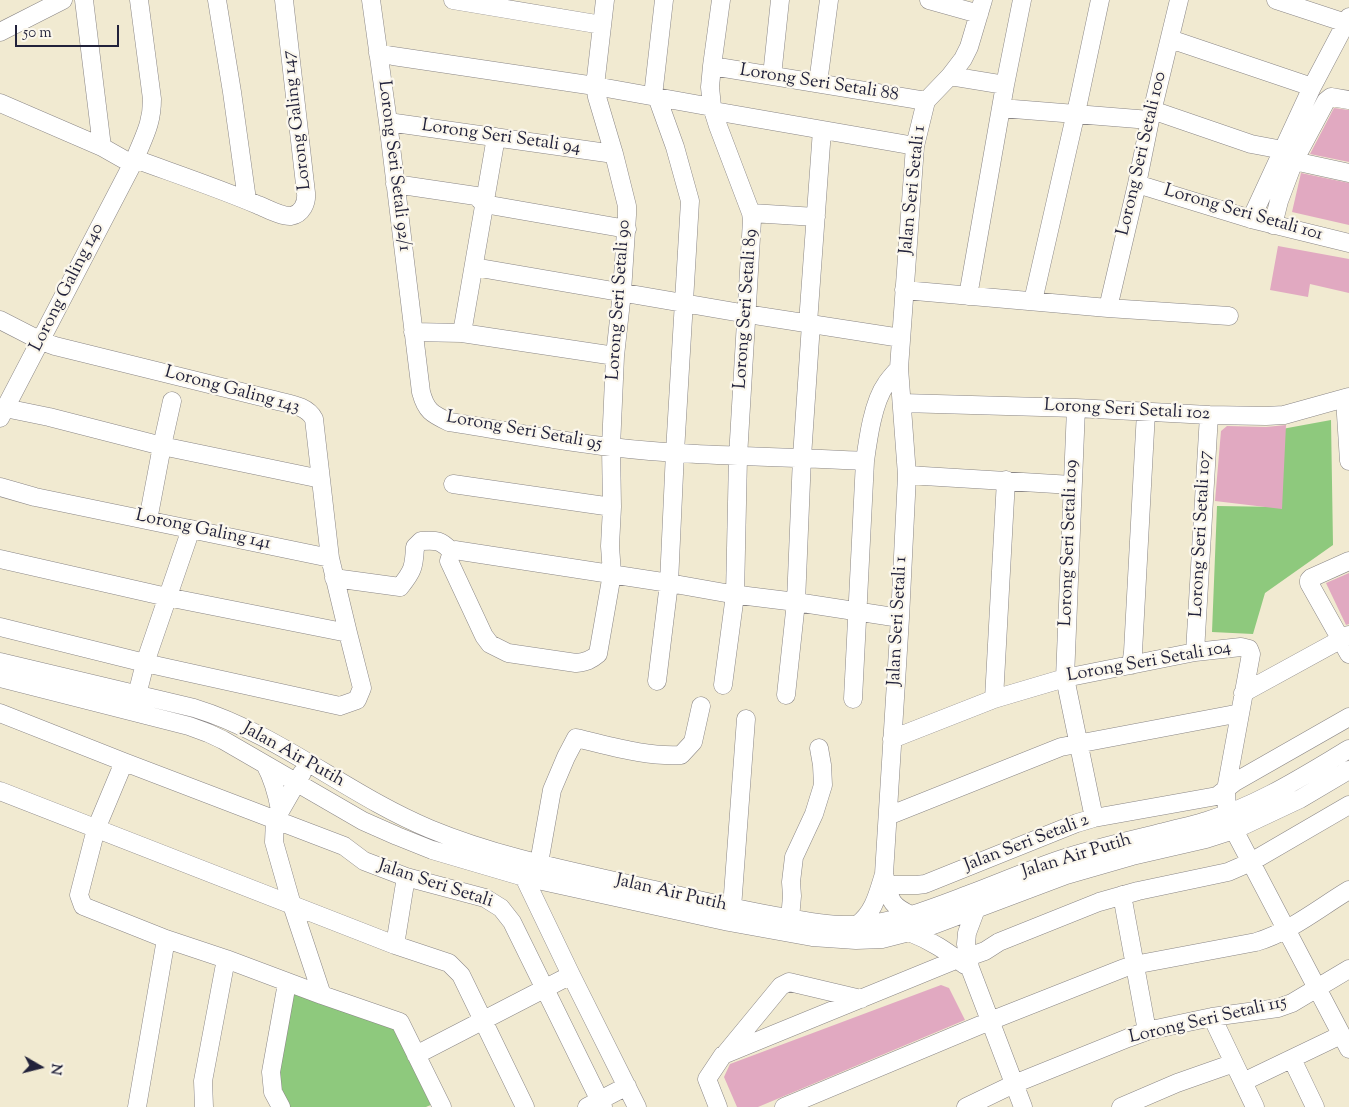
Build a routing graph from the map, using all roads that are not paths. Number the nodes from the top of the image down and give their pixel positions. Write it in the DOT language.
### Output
graph roads {
  1 [pos="63,0"];
  2 [pos="84,0"];
  3 [pos="139,0"];
  4 [pos="217,0"];
  5 [pos="284,0"];
  6 [pos="371,0"];
  7 [pos="453,0"];
  8 [pos="605,0"];
  9 [pos="664,0"];
  10 [pos="721,0"];
  11 [pos="780,0"];
  12 [pos="829,0"];
  13 [pos="929,0"];
  14 [pos="1022,0"];
  15 [pos="1100,0"];
  16 [pos="1178,0"];
  17 [pos="1276,0"];
  18 [pos="981,7"];
  19 [pos="31,8"];
  20 [pos="1347,20"];
  21 [pos="602,25"];
  22 [pos="0,32"];
  23 [pos="1170,39"];
  24 [pos="378,53"];
  25 [pos="712,66"];
  26 [pos="772,76"];
  27 [pos="950,76"];
  28 [pos="818,83"];
  29 [pos="1005,85"];
  30 [pos="595,86"];
  31 [pos="1312,87"];
  32 [pos="655,96"];
  33 [pos="1349,100"];
  34 [pos="926,101"];
  35 [pos="0,103"];
  36 [pos="1001,108"];
  37 [pos="713,109"];
  38 [pos="1075,113"];
  39 [pos="1151,115"];
  40 [pos="388,122"];
  41 [pos="822,130"];
  42 [pos="496,137"];
  43 [pos="915,146"];
  44 [pos="102,147"];
  45 [pos="614,154"];
  46 [pos="1288,155"];
  47 [pos="134,161"];
  48 [pos="1349,173"];
  49 [pos="395,184"];
  50 [pos="1137,184"];
  51 [pos="247,200"];
  52 [pos="484,204"];
  53 [pos="751,213"];
  54 [pos="816,217"];
  55 [pos="1251,219"];
  56 [pos="1273,225"];
  57 [pos="626,229"];
  58 [pos="1349,243"];
  59 [pos="474,267"];
  60 [pos="904,290"];
  61 [pos="622,292"];
  62 [pos="968,296"];
  63 [pos="1033,301"];
  64 [pos="685,303"];
  65 [pos="1108,308"];
  66 [pos="747,314"];
  67 [pos="1229,316"];
  68 [pos="0,320"];
  69 [pos="810,324"];
  70 [pos="414,332"];
  71 [pos="462,333"];
  72 [pos="901,338"];
  73 [pos="40,341"];
  74 [pos="616,356"];
  75 [pos="899,368"];
  76 [pos="1347,398"];
  77 [pos="172,401"];
  78 [pos="902,403"];
  79 [pos="1076,408"];
  80 [pos="1146,412"];
  81 [pos="3,413"];
  82 [pos="1209,415"];
  83 [pos="162,446"];
  84 [pos="611,447"];
  85 [pos="676,452"];
  86 [pos="738,457"];
  87 [pos="802,457"];
  88 [pos="1349,460"];
  89 [pos="865,461"];
  90 [pos="907,475"];
  91 [pos="321,479"];
  92 [pos="1006,480"];
  93 [pos="453,484"];
  94 [pos="1072,485"];
  95 [pos="0,488"];
  96 [pos="612,508"];
  97 [pos="148,520"];
  98 [pos="191,529"];
  99 [pos="452,552"];
  100 [pos="330,558"];
  101 [pos="0,559"];
  102 [pos="1349,561"];
  103 [pos="612,574"];
  104 [pos="334,578"];
  105 [pos="669,583"];
  106 [pos="736,595"];
  107 [pos="168,597"];
  108 [pos="796,602"];
  109 [pos="857,612"];
  110 [pos="900,618"];
  111 [pos="0,627"];
  112 [pos="348,633"];
  113 [pos="1346,643"];
  114 [pos="1196,652"];
  115 [pos="0,662"];
  116 [pos="145,663"];
  117 [pos="1131,665"];
  118 [pos="0,678"];
  119 [pos="1065,678"];
  120 [pos="657,681"];
  121 [pos="723,685"];
  122 [pos="1243,692"];
  123 [pos="137,695"];
  124 [pos="786,695"];
  125 [pos="853,699"];
  126 [pos="994,699"];
  127 [pos="701,706"];
  128 [pos="1240,712"];
  129 [pos="0,713"];
  130 [pos="1349,717"];
  131 [pos="746,719"];
  132 [pos="892,739"];
  133 [pos="1078,744"];
  134 [pos="819,748"];
  135 [pos="1349,749"];
  136 [pos="124,762"];
  137 [pos="308,763"];
  138 [pos="265,764"];
  139 [pos="1349,770"];
  140 [pos="296,782"];
  141 [pos="1226,790"];
  142 [pos="0,791"];
  143 [pos="326,799"];
  144 [pos="1349,805"];
  145 [pos="277,815"];
  146 [pos="888,816"];
  147 [pos="1094,818"];
  148 [pos="1230,822"];
  149 [pos="96,829"];
  150 [pos="1251,862"];
  151 [pos="539,863"];
  152 [pos="406,877"];
  153 [pos="524,877"];
  154 [pos="886,879"];
  155 [pos="1349,890"];
  156 [pos="1122,895"];
  157 [pos="292,905"];
  158 [pos="732,908"];
  159 [pos="976,909"];
  160 [pos="790,919"];
  161 [pos="910,924"];
  162 [pos="857,925"];
  163 [pos="1286,930"];
  164 [pos="166,939"];
  165 [pos="395,946"];
  166 [pos="226,959"];
  167 [pos="965,961"];
  168 [pos="1134,965"];
  169 [pos="1349,969"];
  170 [pos="571,975"];
  171 [pos="287,982"];
  172 [pos="544,989"];
  173 [pos="1317,989"];
  174 [pos="322,995"];
  175 [pos="861,999"];
  176 [pos="1212,1017"];
  177 [pos="484,1020"];
  178 [pos="990,1021"];
  179 [pos="1147,1031"];
  180 [pos="1346,1041"];
  181 [pos="416,1055"];
  182 [pos="724,1055"];
  183 [pos="1292,1058"];
  184 [pos="1234,1063"];
  185 [pos="1243,1082"];
  186 [pos="1014,1084"];
  187 [pos="628,1086"];
  188 [pos="597,1105"];
  189 [pos="440,1106"];
  190 [pos="137,1107"];
  191 [pos="204,1107"];
  192 [pos="281,1107"];
  193 [pos="525,1107"];
  194 [pos="637,1107"];
  195 [pos="718,1107"];
  196 [pos="784,1107"];
  197 [pos="966,1107"];
  198 [pos="1023,1107"];
  199 [pos="1121,1107"];
  200 [pos="1255,1107"];
  201 [pos="1315,1107"];
  1 -- 19 [label="street"];
  2 -- 44 [label="street"];
  3 -- 47 [label="street, Lorong Galing 140"];
  4 -- 51 [label="street"];
  5 -- 51 [label="street, Lorong Galing 147"];
  6 -- 24 [label="street, Lorong Seri Setali 92/1"];
  7 -- 21 [label="street"];
  8 -- 21 [label="street, Lorong Seri Setali 90"];
  9 -- 32 [label="street"];
  10 -- 25 [label="street, Lorong Seri Setali 89"];
  11 -- 26 [label="street"];
  12 -- 28 [label="street"];
  13 -- 18 [label="street"];
  14 -- 29 [label="street"];
  15 -- 38 [label="street"];
  16 -- 23 [label="street, Lorong Seri Setali 100"];
  17 -- 20 [label="street"];
  18 -- 27 [label="street, Jalan Seri Setali 1"];
  19 -- 22 [label="street"];
  20 -- 31 [label="street"];
  21 -- 30 [label="street, Lorong Seri Setali 90"];
  23 -- 31 [label="street"];
  23 -- 39 [label="street, Lorong Seri Setali 100"];
  24 -- 30 [label="street"];
  24 -- 40 [label="street, Lorong Seri Setali 92/1"];
  25 -- 26 [label="street, Lorong Seri Setali 88"];
  25 -- 37 [label="street, Lorong Seri Setali 89"];
  26 -- 28 [label="street, Lorong Seri Setali 88"];
  27 -- 29 [label="street"];
  27 -- 34 [label="street, Jalan Seri Setali 1"];
  28 -- 34 [label="street, Lorong Seri Setali 88"];
  29 -- 36 [label="street"];
  30 -- 32 [label="street"];
  30 -- 45 [label="street, Lorong Seri Setali 90"];
  31 -- 46 [label="street"];
  32 -- 37 [label="street"];
  32 -- 64 [label="street"];
  33 -- 46 [label="street"];
  34 -- 43 [label="street, Jalan Seri Setali 1"];
  35 -- 44 [label="street, Lorong Galing 147"];
  36 -- 38 [label="street"];
  36 -- 62 [label="street"];
  37 -- 41 [label="street"];
  37 -- 53 [label="street, Lorong Seri Setali 89"];
  38 -- 39 [label="street"];
  38 -- 63 [label="street"];
  39 -- 46 [label="street"];
  39 -- 50 [label="street, Lorong Seri Setali 100"];
  40 -- 42 [label="street, Lorong Seri Setali 94"];
  40 -- 49 [label="street, Lorong Seri Setali 92/1"];
  41 -- 43 [label="street"];
  41 -- 54 [label="street"];
  42 -- 45 [label="street, Lorong Seri Setali 94"];
  42 -- 52 [label="street"];
  43 -- 60 [label="street, Jalan Seri Setali 1"];
  44 -- 47 [label="street, Lorong Galing 147"];
  45 -- 57 [label="street, Lorong Seri Setali 90"];
  46 -- 48 [label="street"];
  46 -- 55 [label="street"];
  46 -- 56 [label="street"];
  47 -- 51 [label="street, Lorong Galing 147"];
  47 -- 73 [label="street, Lorong Galing 140"];
  49 -- 52 [label="street"];
  49 -- 70 [label="street, Lorong Seri Setali 92/1"];
  50 -- 55 [label="street, Lorong Seri Setali 101"];
  50 -- 65 [label="street, Lorong Seri Setali 100"];
  52 -- 57 [label="street"];
  52 -- 59 [label="street"];
  53 -- 54 [label="street"];
  53 -- 66 [label="street, Lorong Seri Setali 89"];
  54 -- 69 [label="street"];
  55 -- 56 [label="street, Lorong Seri Setali 101"];
  56 -- 58 [label="street, Lorong Seri Setali 101"];
  57 -- 61 [label="street, Lorong Seri Setali 90"];
  59 -- 61 [label="street"];
  59 -- 71 [label="street"];
  60 -- 62 [label="street"];
  60 -- 72 [label="street, Jalan Seri Setali 1"];
  61 -- 64 [label="street"];
  61 -- 74 [label="street, Lorong Seri Setali 90"];
  62 -- 63 [label="street"];
  63 -- 65 [label="street"];
  64 -- 66 [label="street"];
  64 -- 85 [label="street"];
  65 -- 67 [label="street"];
  66 -- 69 [label="street"];
  66 -- 86 [label="street, Lorong Seri Setali 89"];
  68 -- 73 [label="street, Lorong Galing 143"];
  69 -- 72 [label="street"];
  69 -- 87 [label="street"];
  70 -- 71 [label="street"];
  70 -- 84 [label="street, Lorong Seri Setali 95"];
  71 -- 74 [label="street"];
  72 -- 75 [label="street, Jalan Seri Setali 1"];
  73 -- 81 [label="street, Lorong Galing 140"];
  73 -- 91 [label="street, Lorong Galing 143"];
  74 -- 84 [label="street, Lorong Seri Setali 90"];
  75 -- 78 [label="street, Jalan Seri Setali 1"];
  75 -- 89 [label="street"];
  76 -- 82 [label="street, Lorong Seri Setali 102"];
  76 -- 88 [label="street"];
  77 -- 83 [label="street"];
  78 -- 79 [label="street, Lorong Seri Setali 102"];
  78 -- 90 [label="street, Jalan Seri Setali 1"];
  79 -- 80 [label="street, Lorong Seri Setali 102"];
  79 -- 94 [label="street, Lorong Seri Setali 109"];
  80 -- 82 [label="street, Lorong Seri Setali 102"];
  80 -- 117 [label="street"];
  81 -- 83 [label="street"];
  82 -- 114 [label="street, Lorong Seri Setali 107"];
  83 -- 91 [label="street"];
  83 -- 97 [label="street"];
  84 -- 85 [label="street, Lorong Seri Setali 95"];
  84 -- 96 [label="street, Lorong Seri Setali 90"];
  85 -- 86 [label="street, Lorong Seri Setali 95"];
  85 -- 105 [label="street"];
  86 -- 87 [label="street, Lorong Seri Setali 95"];
  86 -- 106 [label="street, Lorong Seri Setali 89"];
  87 -- 89 [label="street, Lorong Seri Setali 95"];
  87 -- 108 [label="street"];
  89 -- 109 [label="street"];
  90 -- 92 [label="street"];
  90 -- 110 [label="street, Jalan Seri Setali 1"];
  91 -- 100 [label="street, Lorong Galing 143"];
  92 -- 94 [label="street"];
  92 -- 126 [label="street"];
  93 -- 96 [label="street"];
  94 -- 119 [label="street, Lorong Seri Setali 109"];
  95 -- 97 [label="street, Lorong Galing 141"];
  96 -- 103 [label="street, Lorong Seri Setali 90"];
  97 -- 98 [label="street, Lorong Galing 141"];
  98 -- 100 [label="street, Lorong Galing 141"];
  98 -- 107 [label="street"];
  99 -- 103 [label="street"];
  99 -- 103 [label="street, Lorong Seri Setali 90"];
  99 -- 104 [label="street"];
  100 -- 104 [label="street"];
  101 -- 107 [label="street"];
  102 -- 113 [label="street"];
  103 -- 105 [label="street"];
  104 -- 112 [label="street"];
  105 -- 106 [label="street"];
  105 -- 120 [label="street"];
  106 -- 108 [label="street"];
  106 -- 121 [label="street, Lorong Seri Setali 89"];
  107 -- 112 [label="street"];
  107 -- 116 [label="street"];
  108 -- 109 [label="street"];
  108 -- 124 [label="street"];
  109 -- 110 [label="street"];
  109 -- 125 [label="street"];
  110 -- 132 [label="street, Jalan Seri Setali 1"];
  111 -- 116 [label="street"];
  112 -- 116 [label="street"];
  113 -- 122 [label="street"];
  114 -- 117 [label="street, Lorong Seri Setali 104"];
  114 -- 122 [label="street, Lorong Seri Setali 104"];
  115 -- 123 [label="street, Jalan Air Putih"];
  116 -- 123 [label="street"];
  117 -- 119 [label="street, Lorong Seri Setali 104"];
  118 -- 138 [label="street, Jalan Air Putih"];
  119 -- 126 [label="street, Lorong Seri Setali 104"];
  119 -- 133 [label="street, Lorong Seri Setali 109"];
  122 -- 128 [label="street, Lorong Seri Setali 104"];
  123 -- 137 [label="street, Jalan Air Putih"];
  126 -- 132 [label="street, Lorong Seri Setali 104"];
  127 -- 151 [label="street"];
  128 -- 133 [label="street"];
  128 -- 141 [label="street, Lorong Seri Setali 104"];
  129 -- 136 [label="street, Jalan Seri Setali"];
  130 -- 141 [label="street, Jalan Seri Setali 2"];
  131 -- 158 [label="street"];
  132 -- 146 [label="street, Jalan Seri Setali 1"];
  133 -- 146 [label="street"];
  133 -- 147 [label="street, Lorong Seri Setali 109"];
  134 -- 160 [label="street"];
  135 -- 148 [label="street, Jalan Air Putih"];
  136 -- 145 [label="street, Jalan Seri Setali"];
  136 -- 149 [label="street"];
  137 -- 140 [label="street"];
  137 -- 151 [label="street, Jalan Air Putih"];
  138 -- 140 [label="street, Jalan Air Putih"];
  138 -- 145 [label="street"];
  139 -- 148 [label="street, Jalan Air Putih"];
  140 -- 143 [label="street, Jalan Air Putih"];
  140 -- 145 [label="street"];
  141 -- 147 [label="street, Jalan Seri Setali 2"];
  141 -- 148 [label="street, Lorong Seri Setali 104"];
  142 -- 149 [label="street"];
  143 -- 145 [label="street"];
  143 -- 153 [label="street, Jalan Air Putih"];
  144 -- 150 [label="street"];
  145 -- 152 [label="street, Jalan Seri Setali"];
  145 -- 157 [label="street"];
  146 -- 154 [label="street, Jalan Seri Setali 1"];
  147 -- 154 [label="street, Jalan Seri Setali 2"];
  148 -- 150 [label="street"];
  148 -- 159 [label="street, Jalan Air Putih"];
  148 -- 161 [label="street, Jalan Air Putih"];
  149 -- 157 [label="street"];
  149 -- 164 [label="street"];
  150 -- 156 [label="street"];
  150 -- 163 [label="street"];
  151 -- 158 [label="street, Jalan Air Putih"];
  152 -- 165 [label="street"];
  152 -- 172 [label="street, Jalan Seri Setali"];
  153 -- 161 [label="street, Jalan Air Putih"];
  153 -- 170 [label="street"];
  154 -- 161 [label="street, Jalan Seri Setali 1"];
  154 -- 162 [label="street, Jalan Seri Setali 1"];
  155 -- 163 [label="street"];
  156 -- 167 [label="street"];
  156 -- 168 [label="street"];
  157 -- 165 [label="street"];
  157 -- 174 [label="street"];
  158 -- 160 [label="street, Jalan Air Putih"];
  159 -- 161 [label="street, Jalan Air Putih"];
  159 -- 167 [label="street"];
  160 -- 162 [label="street, Jalan Air Putih"];
  161 -- 162 [label="street, Jalan Air Putih"];
  161 -- 167 [label="street, Jalan Seri Setali 1"];
  163 -- 168 [label="street"];
  163 -- 173 [label="street"];
  164 -- 166 [label="street"];
  164 -- 190 [label="street"];
  165 -- 177 [label="street"];
  166 -- 171 [label="street"];
  166 -- 191 [label="street"];
  167 -- 175 [label="street"];
  167 -- 178 [label="street"];
  168 -- 178 [label="street"];
  168 -- 179 [label="street"];
  169 -- 173 [label="street, Lorong Seri Setali 115"];
  170 -- 172 [label="street"];
  170 -- 187 [label="street"];
  171 -- 174 [label="street"];
  171 -- 192 [label="street"];
  172 -- 177 [label="street"];
  172 -- 188 [label="street, Jalan Seri Setali"];
  173 -- 176 [label="street, Lorong Seri Setali 115"];
  173 -- 180 [label="street"];
  174 -- 181 [label="street"];
  175 -- 182 [label="street"];
  175 -- 182 [label="street"];
  176 -- 179 [label="street, Lorong Seri Setali 115"];
  176 -- 184 [label="street"];
  177 -- 181 [label="street"];
  177 -- 193 [label="street"];
  178 -- 186 [label="street"];
  178 -- 196 [label="street"];
  179 -- 186 [label="street, Lorong Seri Setali 115"];
  180 -- 183 [label="street"];
  181 -- 189 [label="street"];
  182 -- 195 [label="street"];
  183 -- 185 [label="street"];
  183 -- 201 [label="street"];
  184 -- 185 [label="street"];
  184 -- 199 [label="street"];
  185 -- 200 [label="street"];
  186 -- 197 [label="street, Lorong Seri Setali 115"];
  186 -- 198 [label="street"];
  187 -- 188 [label="street"];
  187 -- 194 [label="street"];
}
